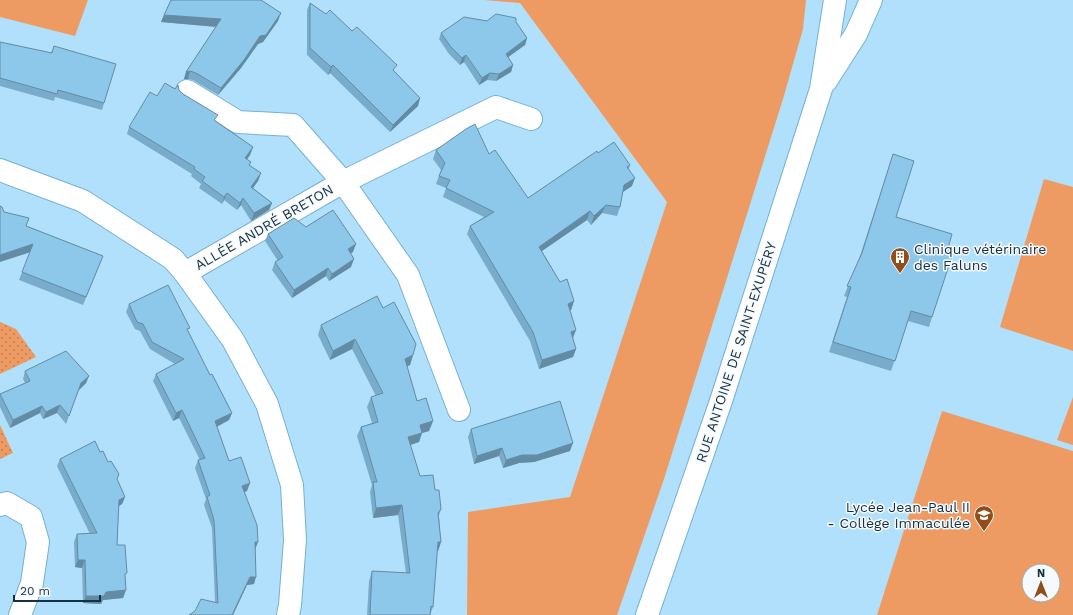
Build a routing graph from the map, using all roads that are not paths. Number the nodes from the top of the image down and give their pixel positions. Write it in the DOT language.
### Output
graph roads {
  1 [pos="835,0"];
  2 [pos="871,0"];
  3 [pos="821,89"];
  4 [pos="187,91"];
  5 [pos="531,119"];
  6 [pos="0,170"];
  7 [pos="343,182"];
  8 [pos="185,273"];
  9 [pos="459,410"];
  10 [pos="0,505"];
  11 [pos="20,615"];
  12 [pos="288,615"];
  13 [pos="647,615"];
  1 -- 3 [label="street, RUE ANTOINE DE SAINT-EXUPÉRY"];
  2 -- 3 [label="street, RUE ANTOINE DE SAINT-EXUPÉRY"];
  3 -- 13 [label="street, RUE ANTOINE DE SAINT-EXUPÉRY"];
  4 -- 7 [label="street, ALLÉE ANDRÉ BRETON"];
  5 -- 7 [label="street, ALLÉE ANDRÉ BRETON"];
  6 -- 8 [label="street"];
  7 -- 8 [label="street, ALLÉE ANDRÉ BRETON"];
  7 -- 9 [label="street, ALLÉE ANDRÉ BRETON"];
  8 -- 12 [label="street"];
  10 -- 11 [label="street"];
}
